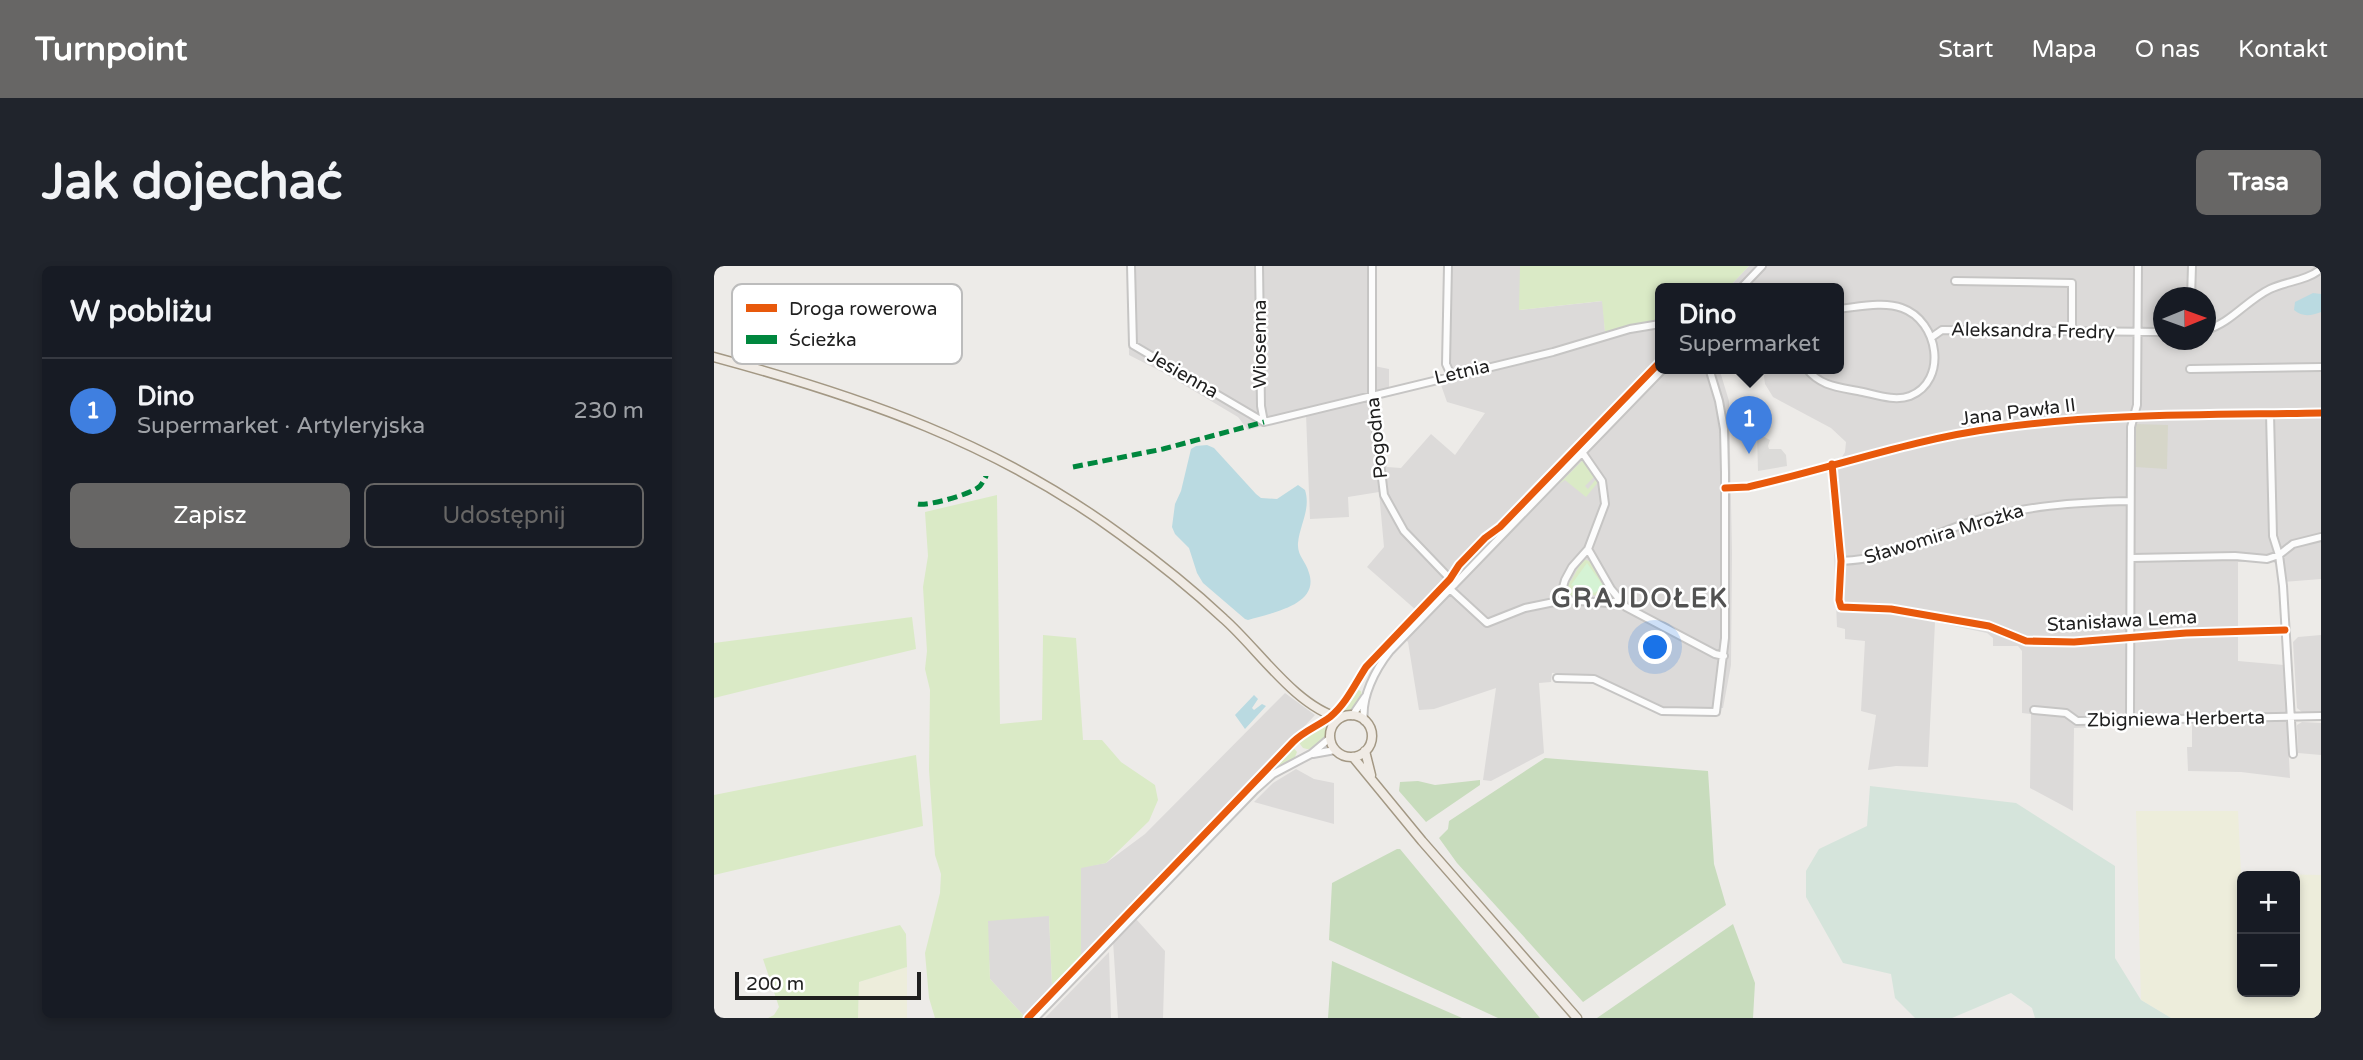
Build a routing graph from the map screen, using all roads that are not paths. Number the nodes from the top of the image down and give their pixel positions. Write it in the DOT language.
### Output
graph roads {
  1 [pos="1131,266"];
  2 [pos="1259,266"];
  3 [pos="1371,266"];
  4 [pos="1448,266"];
  5 [pos="1762,266"];
  6 [pos="2138,266"];
  7 [pos="2192,266"];
  8 [pos="2321,269"];
  9 [pos="1955,281"];
  10 [pos="1746,283"];
  11 [pos="2191,287"];
  12 [pos="1844,309"];
  13 [pos="1655,325"];
  14 [pos="2216,327"];
  15 [pos="2072,331"];
  16 [pos="2137,332"];
  17 [pos="2153,332"];
  18 [pos="1932,337"];
  19 [pos="714,357"];
  20 [pos="732,362"];
  21 [pos="737,364"];
  22 [pos="2321,367"];
  23 [pos="2190,369"];
  24 [pos="1658,374"];
  25 [pos="1711,374"];
  26 [pos="1813,374"];
  27 [pos="1451,375"];
  28 [pos="1372,396"];
  29 [pos="2321,413"];
  30 [pos="2270,414"];
  31 [pos="2134,416"];
  32 [pos="1264,422"];
  33 [pos="1582,452"];
  34 [pos="1832,464"];
  35 [pos="1725,488"];
  36 [pos="2130,501"];
  37 [pos="2321,537"];
  38 [pos="1588,549"];
  39 [pos="2279,555"];
  40 [pos="2132,558"];
  41 [pos="1841,561"];
  42 [pos="1452,586"];
  43 [pos="1563,600"];
  44 [pos="1619,601"];
  45 [pos="2285,630"];
  46 [pos="2130,638"];
  47 [pos="1724,656"];
  48 [pos="1557,678"];
  49 [pos="1367,695"];
  50 [pos="1318,709"];
  51 [pos="2034,710"];
  52 [pos="1352,716"];
  53 [pos="2291,716"];
  54 [pos="2321,716"];
  55 [pos="1340,718"];
  56 [pos="2130,718"];
  57 [pos="1364,721"];
  58 [pos="1331,729"];
  59 [pos="1330,738"];
  60 [pos="1335,750"];
  61 [pos="1365,751"];
  62 [pos="1311,754"];
  63 [pos="2293,754"];
  64 [pos="1353,757"];
  65 [pos="1372,778"];
  66 [pos="1035,1018"];
  67 [pos="1577,1018"];
  1 -- 32 [label="street, Jesienna"];
  2 -- 32 [label="street, Wiosenna"];
  3 -- 28 [label="street, Pogodna"];
  4 -- 27 [label="street"];
  5 -- 10 [label="street"];
  6 -- 16 [label="street"];
  7 -- 11 [label="street"];
  8 -- 14 [label="street"];
  9 -- 15 [label="street"];
  12 -- 18 [label="street, Aleksandra Fredry"];
  13 -- 27 [label="street, Letnia"];
  15 -- 16 [label="street, Aleksandra Fredry"];
  15 -- 18 [label="street, Aleksandra Fredry"];
  16 -- 17 [label="street, Aleksandra Fredry"];
  16 -- 31 [label="street"];
  18 -- 26 [label="street, Aleksandra Fredry"];
  19 -- 20 [label="main road"];
  21 -- 50 [label="main road"];
  22 -- 23 [label="street"];
  24 -- 33 [label="street"];
  25 -- 35 [label="street"];
  27 -- 28 [label="street, Letnia"];
  28 -- 32 [label="street, Letnia"];
  28 -- 42 [label="street, Pogodna"];
  29 -- 30 [label="street, Jana Pawła II"];
  30 -- 31 [label="street, Jana Pawła II"];
  30 -- 39 [label="street"];
  31 -- 34 [label="street, Jana Pawła II"];
  31 -- 36 [label="street"];
  33 -- 38 [label="street"];
  33 -- 42 [label="street"];
  34 -- 35 [label="street, Jana Pawła II"];
  34 -- 41 [label="street"];
  35 -- 47 [label="street"];
  36 -- 40 [label="street"];
  36 -- 41 [label="street, Sławomira Mrożka"];
  37 -- 39 [label="street"];
  38 -- 43 [label="street"];
  38 -- 44 [label="street"];
  39 -- 40 [label="street"];
  39 -- 45 [label="street"];
  40 -- 46 [label="street"];
  41 -- 46 [label="street, Stanisława Lema"];
  42 -- 43 [label="street, Pogodna"];
  42 -- 49 [label="street"];
  43 -- 44 [label="street"];
  44 -- 47 [label="street"];
  45 -- 46 [label="street, Stanisława Lema"];
  45 -- 53 [label="street"];
  46 -- 56 [label="street"];
  47 -- 48 [label="street"];
  49 -- 52 [label="street"];
  49 -- 57 [label="street"];
  50 -- 55 [label="main road"];
  50 -- 58 [label="main road"];
  51 -- 56 [label="street, Zbigniewa Herberta"];
  52 -- 55 [label="main road"];
  52 -- 57 [label="main road"];
  53 -- 54 [label="street, Zbigniewa Herberta"];
  53 -- 56 [label="street, Zbigniewa Herberta"];
  53 -- 63 [label="street"];
  55 -- 58 [label="main road"];
  57 -- 61 [label="main road"];
  58 -- 59 [label="main road"];
  59 -- 60 [label="main road"];
  59 -- 62 [label="street"];
  60 -- 62 [label="street"];
  60 -- 64 [label="main road"];
  61 -- 64 [label="main road"];
  61 -- 65 [label="main road"];
  62 -- 66 [label="street"];
  64 -- 65 [label="main road"];
  65 -- 67 [label="main road"];
}
